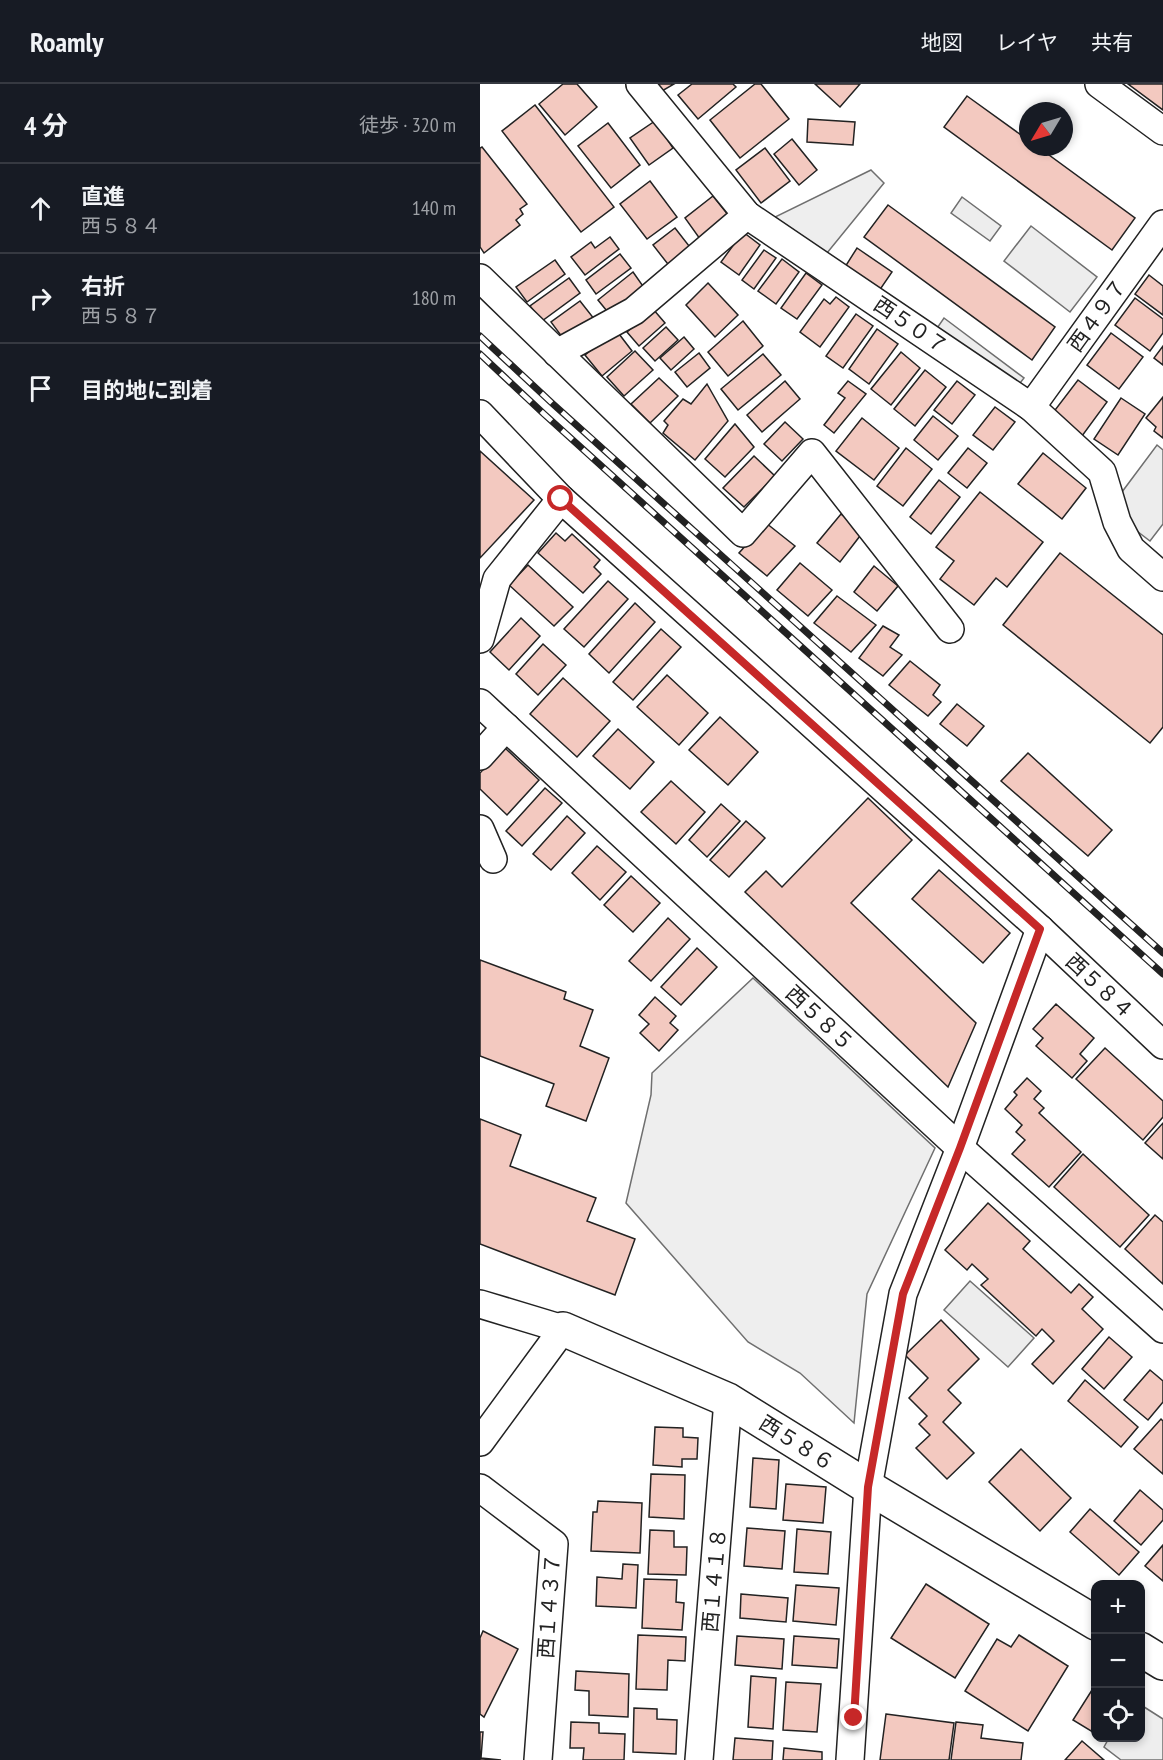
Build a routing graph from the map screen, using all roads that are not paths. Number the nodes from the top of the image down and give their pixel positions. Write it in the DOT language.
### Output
graph roads {
  1 [pos="640,84"];
  2 [pos="1099,84"];
  3 [pos="1163,130"];
  4 [pos="747,215"];
  5 [pos="1163,224"];
  6 [pos="480,278"];
  7 [pos="557,353"];
  8 [pos="1031,406"];
  9 [pos="480,414"];
  10 [pos="561,499"];
  11 [pos="1163,576"];
  12 [pos="950,629"];
  13 [pos="480,639"];
  14 [pos="480,703"];
  15 [pos="506,727"];
  16 [pos="480,756"];
  17 [pos="480,829"];
  18 [pos="493,859"];
  19 [pos="1040,929"];
  20 [pos="1163,1045"];
  21 [pos="960,1148"];
  22 [pos="480,1304"];
  23 [pos="563,1329"];
  24 [pos="1163,1329"];
  25 [pos="728,1400"];
  26 [pos="480,1442"];
  27 [pos="868,1487"];
  28 [pos="480,1488"];
  29 [pos="1091,1621"];
  30 [pos="1145,1652"];
  31 [pos="1163,1663"];
  32 [pos="538,1760"];
  33 [pos="699,1760"];
  34 [pos="850,1760"];
  1 -- 4 [label="street, 西５０７"];
  2 -- 3 [label="street"];
  4 -- 7 [label="street"];
  4 -- 8 [label="street, 西５０７"];
  5 -- 8 [label="street, 西４９７"];
  6 -- 7 [label="street"];
  7 -- 12 [label="street"];
  8 -- 11 [label="street, 西５０７"];
  9 -- 10 [label="street, 西５８４"];
  10 -- 13 [label="street"];
  10 -- 19 [label="street, 西５８４"];
  14 -- 15 [label="street, 西５８５"];
  15 -- 16 [label="street"];
  15 -- 21 [label="street, 西５８５"];
  17 -- 18 [label="street"];
  19 -- 20 [label="street, 西５８４"];
  19 -- 21 [label="street"];
  21 -- 24 [label="street, 西５８５"];
  21 -- 27 [label="street"];
  22 -- 23 [label="street, 西５８６"];
  23 -- 25 [label="street, 西５８６"];
  23 -- 26 [label="street"];
  25 -- 27 [label="street, 西５８６"];
  25 -- 33 [label="street, 西１４１８"];
  27 -- 29 [label="street, 西５８６"];
  27 -- 34 [label="street"];
  28 -- 32 [label="street, 西１４３７"];
  30 -- 31 [label="street"];
}
